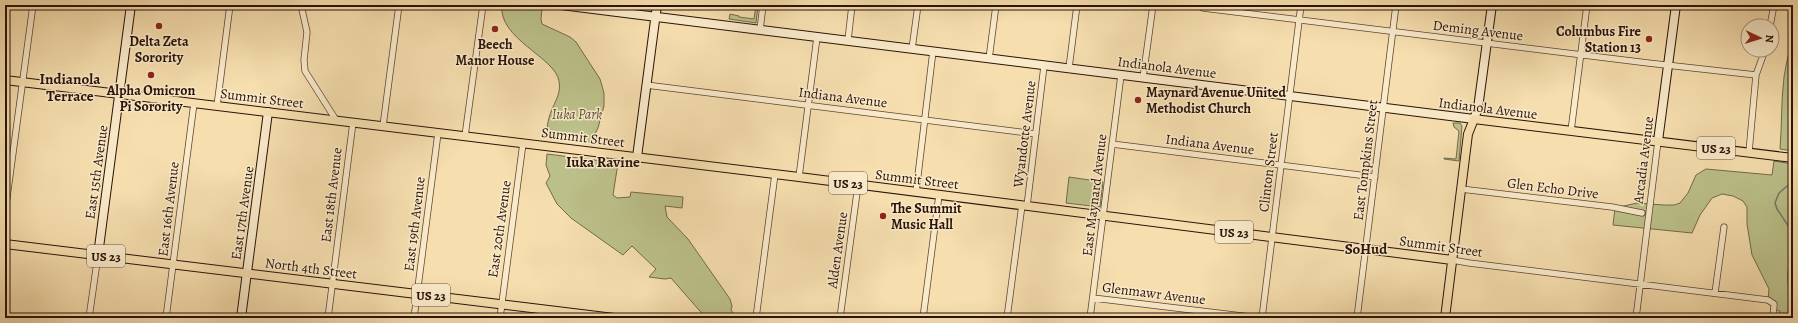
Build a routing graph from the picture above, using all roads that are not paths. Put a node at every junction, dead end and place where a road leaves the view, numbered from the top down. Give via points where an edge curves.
1 (33, 5) edge
2 (131, 5) edge
3 (230, 5) edge
4 (301, 5) edge
5 (399, 5) edge
6 (483, 5) edge
7 (561, 5) edge
8 (656, 5) edge
9 (764, 5) edge
10 (852, 5) edge
11 (918, 5) edge
12 (996, 5) edge
13 (1078, 5) edge
14 (1153, 5) edge
15 (1198, 5) edge
16 (1301, 5) edge
17 (1396, 5) edge
18 (1492, 5) edge
19 (1587, 5) edge
20 (1676, 5) edge
21 (1774, 5) edge
22 (655, 16) junction
23 (1772, 18) edge
24 (1299, 20) junction
25 (760, 30) junction
26 (1393, 31) junction
27 (817, 37) junction
28 (848, 40) junction
29 (1487, 43) junction
30 (912, 49) junction
31 (933, 51) junction
32 (1581, 55) junction
33 (989, 58) junction
34 (1761, 58) edge
35 (1668, 65) junction
36 (1044, 66) junction
37 (1069, 68) junction
38 (1121, 75) junction
39 (1756, 75) junction
40 (1143, 78) junction
41 (5, 80) edge
42 (22, 82) junction
43 (646, 85) junction
44 (119, 94) junction
45 (1290, 96) junction
46 (194, 103) junction
47 (808, 105) junction
48 (217, 106) junction
49 (1383, 108) junction
50 (268, 112) junction
51 (1474, 119) junction
52 (336, 120) junction
53 (925, 120) junction
54 (353, 122) junction
55 (383, 126) junction
56 (1571, 131) junction
57 (438, 133) junction
58 (1036, 134) junction
59 (465, 136) junction
60 (1658, 141) junction
61 (523, 143) junction
62 (1112, 144) junction
63 (1749, 152) junction
64 (637, 157) junction
65 (1793, 158) edge
66 (1281, 166) junction
67 (775, 174) junction
68 (799, 177) junction
69 (1375, 177) junction
70 (858, 185) junction
71 (1461, 189) junction
72 (916, 192) junction
73 (940, 195) junction
74 (1024, 206) junction
75 (5, 212) edge
76 (1642, 214) dead end
77 (1103, 216) junction
78 (1724, 227) dead end
79 (1272, 237) junction
80 (5, 244) edge
81 (1366, 248) junction
82 (98, 255) junction
83 (1452, 260) junction
84 (173, 264) junction
85 (247, 273) junction
86 (332, 284) junction
87 (1640, 284) junction
88 (1715, 293) junction
89 (417, 294) junction
90 (1093, 298) junction
91 (502, 304) junction
92 (586, 316) edge
93 (89, 318) edge
94 (166, 318) edge
95 (241, 318) edge
96 (328, 318) edge
97 (414, 318) edge
98 (500, 318) edge
99 (614, 318) edge
100 (756, 318) edge
101 (840, 318) edge
102 (923, 318) edge
103 (1007, 318) edge
104 (1090, 318) edge
105 (1261, 318) edge
106 (1357, 318) edge
107 (1445, 318) edge
108 (1636, 318) edge
109 (1773, 318) edge

1 - 42 street
2 - 44 street, East 15th Avenue
3 - 48 street
4 - 52 street via 307,32 305,71
5 - 55 street
6 - 59 street
7 - 22 street, Indianola Avenue
8 - 22 street
9 - 25 street
10 - 28 street
11 - 30 street
12 - 33 street
13 - 37 street
14 - 40 street
15 - 24 street, Deming Avenue via 1203,8
16 - 24 street, Clinton Street
17 - 26 street, East Tompkins Street
18 - 29 street
19 - 32 street
20 - 35 street, Arcadia Avenue
21 - 23 street
22 - 25 street, Indianola Avenue
22 - 43 street
24 - 26 street, Deming Avenue
24 - 45 street, Clinton Street
25 - 27 street, Indianola Avenue
26 - 29 street, Deming Avenue
26 - 49 street, East Tompkins Street
27 - 28 street, Indianola Avenue
27 - 47 street
28 - 30 street, Indianola Avenue
29 - 32 street, Deming Avenue
29 - 51 street via 1478,108
30 - 31 street, Indianola Avenue
31 - 33 street, Indianola Avenue
31 - 53 street
32 - 35 street, Deming Avenue
32 - 56 street
33 - 36 street, Indianola Avenue
34 - 39 street
35 - 39 street, Deming Avenue
35 - 60 street, Arcadia Avenue
36 - 37 street, Indianola Avenue
36 - 58 street, Wyandotte Avenue
37 - 38 street, Indianola Avenue
38 - 40 street, Indianola Avenue
38 - 62 street, East Maynard Avenue
39 - 63 street
40 - 45 street, Indianola Avenue
41 - 42 main road, Summit Street / US 23
42 - 44 main road, Summit Street / US 23
42 - 75 street
43 - 47 street, Indiana Avenue
43 - 64 street
44 - 46 main road, Summit Street / US 23
44 - 82 street, East 15th Avenue
45 - 49 street, Indianola Avenue
45 - 66 street, Clinton Street
46 - 48 main road, Summit Street / US 23
46 - 84 street, East 16th Avenue
47 - 53 street, Indiana Avenue
47 - 68 street
48 - 50 main road, Summit Street / US 23
49 - 51 street, Indianola Avenue
49 - 69 street, East Tompkins Street
50 - 52 main road, Summit Street / US 23
50 - 85 street, East 17th Avenue
51 - 56 main road, Indianola Avenue / US 23
51 - 71 main road via 1468,134
52 - 54 main road, Summit Street / US 23
53 - 58 street, Indiana Avenue
53 - 72 street
54 - 55 main road, Summit Street / US 23
54 - 86 street, East 18th Avenue
55 - 57 main road, Summit Street / US 23
56 - 60 main road, Indianola Avenue / US 23
57 - 59 main road, Summit Street / US 23
57 - 89 street, East 19th Avenue
58 - 74 street, Wyandotte Avenue
59 - 61 main road, Summit Street / US 23
60 - 63 main road, Indianola Avenue / US 23
60 - 87 street, Arcadia Avenue
61 - 64 main road, Summit Street / US 23
61 - 91 street, East 20th Avenue
62 - 66 street, Indiana Avenue
62 - 77 street, East Maynard Avenue
63 - 65 main road, Indianola Avenue / US 23
64 - 67 main road, Summit Street / US 23
66 - 69 street, Indiana Avenue
66 - 79 street, Clinton Street
67 - 68 main road, Summit Street / US 23
67 - 100 street
68 - 70 main road, Summit Street / US 23
69 - 81 street, East Tompkins Street
70 - 72 main road, Summit Street / US 23
70 - 101 street, Alden Avenue
71 - 76 street, Glen Echo Drive via 1612,207
71 - 83 main road
72 - 73 main road, Summit Street / US 23
73 - 74 main road, Summit Street / US 23
73 - 102 street
74 - 77 main road, Summit Street / US 23
74 - 103 street, Wyandotte Avenue
77 - 79 main road, Summit Street / US 23
77 - 90 street, East Maynard Avenue
78 - 88 street
79 - 81 main road, Summit Street / US 23
79 - 105 street, Clinton Street
80 - 82 main road, North 4th Street / US 23
81 - 83 main road, Summit Street / US 23
81 - 106 street, East Tompkins Street
82 - 84 main road, North 4th Street / US 23
82 - 93 street, East 15th Avenue
83 - 87 street, Summit Street
83 - 107 main road
84 - 85 main road, North 4th Street / US 23
84 - 94 street, East 16th Avenue
85 - 86 main road, North 4th Street / US 23
85 - 95 street, East 17th Avenue
86 - 89 main road, North 4th Street / US 23
86 - 96 street, East 18th Avenue
87 - 88 street, Summit Street
87 - 108 street, Arcadia Avenue
88 - 109 street, Summit Street via 1773,302
89 - 91 main road, North 4th Street / US 23
89 - 97 street, East 19th Avenue
90 - 104 street, East Maynard Avenue
90 - 105 street, Glenmawr Avenue
91 - 92 main road, North 4th Street / US 23
91 - 98 street, East 20th Avenue
92 - 99 main road, North 4th Street / US 23

